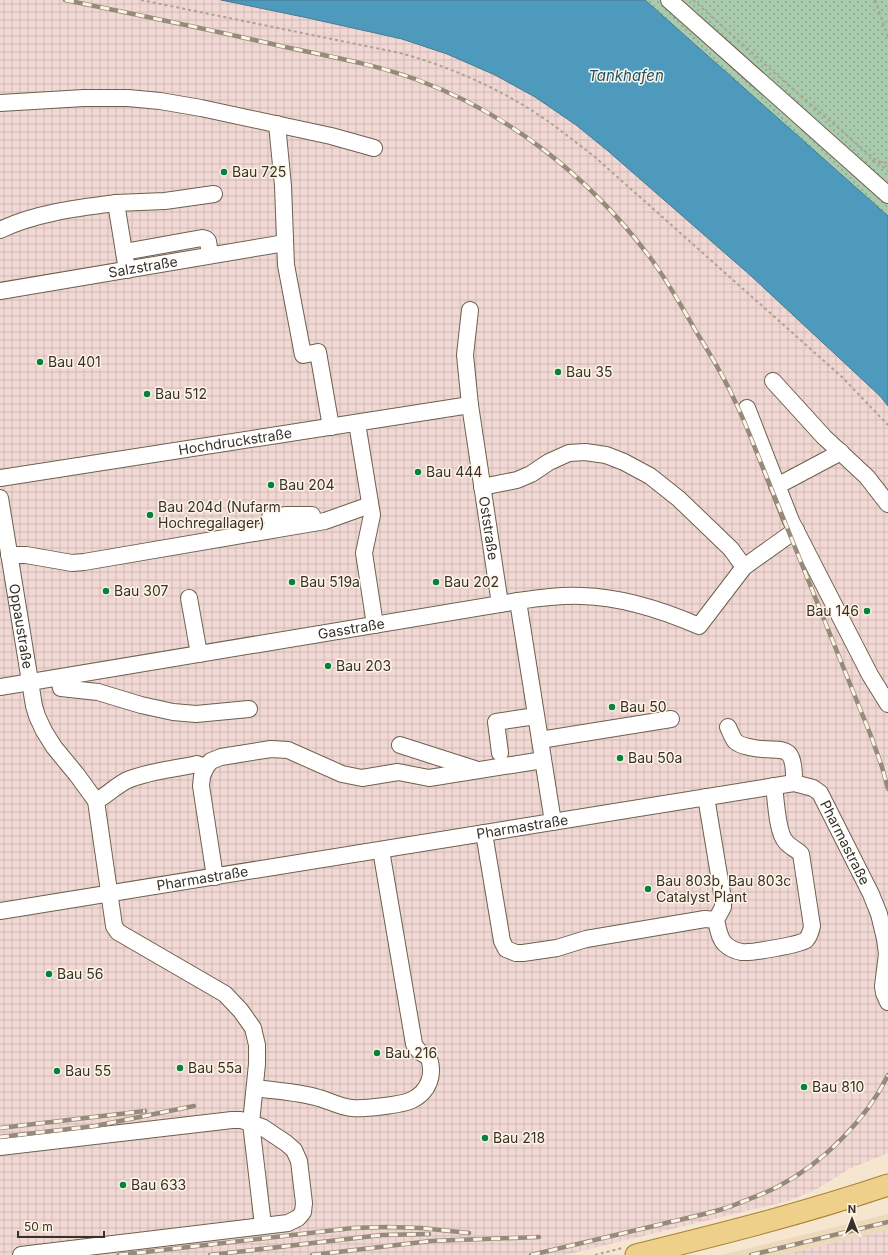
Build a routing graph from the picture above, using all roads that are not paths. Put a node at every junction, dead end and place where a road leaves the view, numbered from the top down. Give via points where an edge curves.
1 (669, 0) edge
2 (0, 103) edge
3 (277, 124) junction
4 (374, 148) dead end
5 (214, 194) dead end
6 (888, 195) edge
7 (116, 202) junction
8 (0, 230) edge
9 (285, 243) junction
10 (124, 252) junction
11 (210, 255) junction
12 (127, 270) junction
13 (0, 291) edge
14 (470, 310) dead end
15 (773, 381) dead end
16 (470, 405) junction
17 (747, 408) dead end
18 (357, 423) junction
19 (331, 427) junction
20 (841, 452) junction
21 (0, 478) edge
22 (778, 486) junction
23 (482, 487) junction
24 (0, 498) edge
25 (888, 504) edge
26 (370, 505) junction
27 (350, 513) junction
28 (270, 518) dead end
29 (796, 530) junction
30 (9, 555) junction
31 (744, 568) junction
32 (189, 598) dead end
33 (518, 601) junction
34 (500, 604) junction
35 (375, 625) junction
36 (199, 654) junction
37 (59, 678) junction
38 (30, 682) junction
39 (0, 687) edge
40 (887, 699) edge
41 (249, 709) dead end
42 (536, 716) junction
43 (671, 719) dead end
44 (728, 727) dead end
45 (540, 740) junction
46 (400, 745) dead end
47 (500, 753) dead end
48 (543, 760) junction
49 (206, 767) junction
50 (478, 770) junction
51 (794, 783) junction
52 (774, 786) junction
53 (706, 797) junction
54 (96, 801) junction
55 (553, 822) junction
56 (484, 833) junction
57 (381, 850) junction
58 (215, 876) junction
59 (109, 893) junction
60 (0, 911) edge
61 (716, 920) junction
62 (888, 1002) edge
63 (255, 1088) junction
64 (251, 1123) junction
65 (0, 1147) edge
66 (888, 1185) edge
67 (888, 1200) edge
68 (263, 1225) junction
69 (21, 1255) edge
70 (636, 1255) edge
71 (692, 1255) edge

1 - 6 street
2 - 3 street via 84,98 160,100
3 - 4 street
3 - 9 street
5 - 7 street via 165,201
7 - 8 street via 50,214 11,224
7 - 10 street
9 - 11 street, Salzstraße
9 - 19 street via 286,265 302,355 318,352
10 - 11 street via 202,238 208,241
10 - 12 street
11 - 12 street, Salzstraße
12 - 13 street, Salzstraße
14 - 16 street, Oststraße via 465,356
15 - 20 street
16 - 18 street, Hochdruckstraße
16 - 23 street, Oststraße
17 - 22 street
18 - 19 street, Hochdruckstraße
18 - 26 street
19 - 21 street, Hochdruckstraße
20 - 22 street
20 - 25 street via 867,477
22 - 29 street
23 - 31 street via 517,480 568,453 606,455 650,476 679,499 731,549
23 - 34 street, Oststraße
24 - 30 street, Oppaustraße
26 - 27 street
26 - 35 street via 372,515 364,553
27 - 28 street
27 - 30 street via 325,521 84,562 72,563 26,555
29 - 31 street
29 - 40 street via 870,675
30 - 38 street, Oppaustraße
31 - 33 street, Gasstraße via 699,626 664,612 606,598 555,596
32 - 36 street
33 - 34 street, Gasstraße
33 - 42 street
34 - 35 street, Gasstraße
35 - 36 street, Gasstraße
36 - 37 street, Gasstraße
37 - 38 street, Gasstraße
37 - 41 street via 61,688 98,692 173,712 196,714
38 - 39 street, Gasstraße
38 - 54 street, Oppaustraße via 34,706 44,731
42 - 45 street
42 - 47 street via 496,722
43 - 45 street
44 - 51 street via 741,745 757,749 785,750 790,754 794,766
45 - 48 street
46 - 50 street
48 - 50 street
48 - 55 street
49 - 50 street via 211,761 221,757 271,749 288,750 342,774 362,778 398,772 429,778
49 - 54 street via 197,764 129,779
49 - 58 street via 201,786
51 - 52 street, Pharmastraße
51 - 62 street, Pharmastraße via 813,788 820,793 871,894 885,939 887,954 883,986
52 - 53 street, Pharmastraße
52 - 61 street via 781,836 801,854 811,933 800,943 743,952 725,944
53 - 55 street, Pharmastraße
53 - 61 street via 723,899 723,908
54 - 59 street
55 - 56 street, Pharmastraße
56 - 57 street, Pharmastraße
56 - 61 street via 502,941 506,949 516,953 557,948 601,936 705,919
57 - 58 street, Pharmastraße
57 - 63 street via 414,1044 430,1062 430,1080 426,1088 411,1101 352,1108 318,1098
58 - 59 street, Pharmastraße
59 - 60 street, Pharmastraße
59 - 63 street via 114,926 118,932 225,994 241,1011 253,1028 257,1045
63 - 64 street
64 - 65 street via 232,1120
64 - 68 street
64 - 68 street via 262,1126 294,1150 299,1160 304,1202 303,1212 298,1218 288,1223
66 - 70 main road via 801,1213
67 - 71 main road via 797,1228
68 - 69 street

